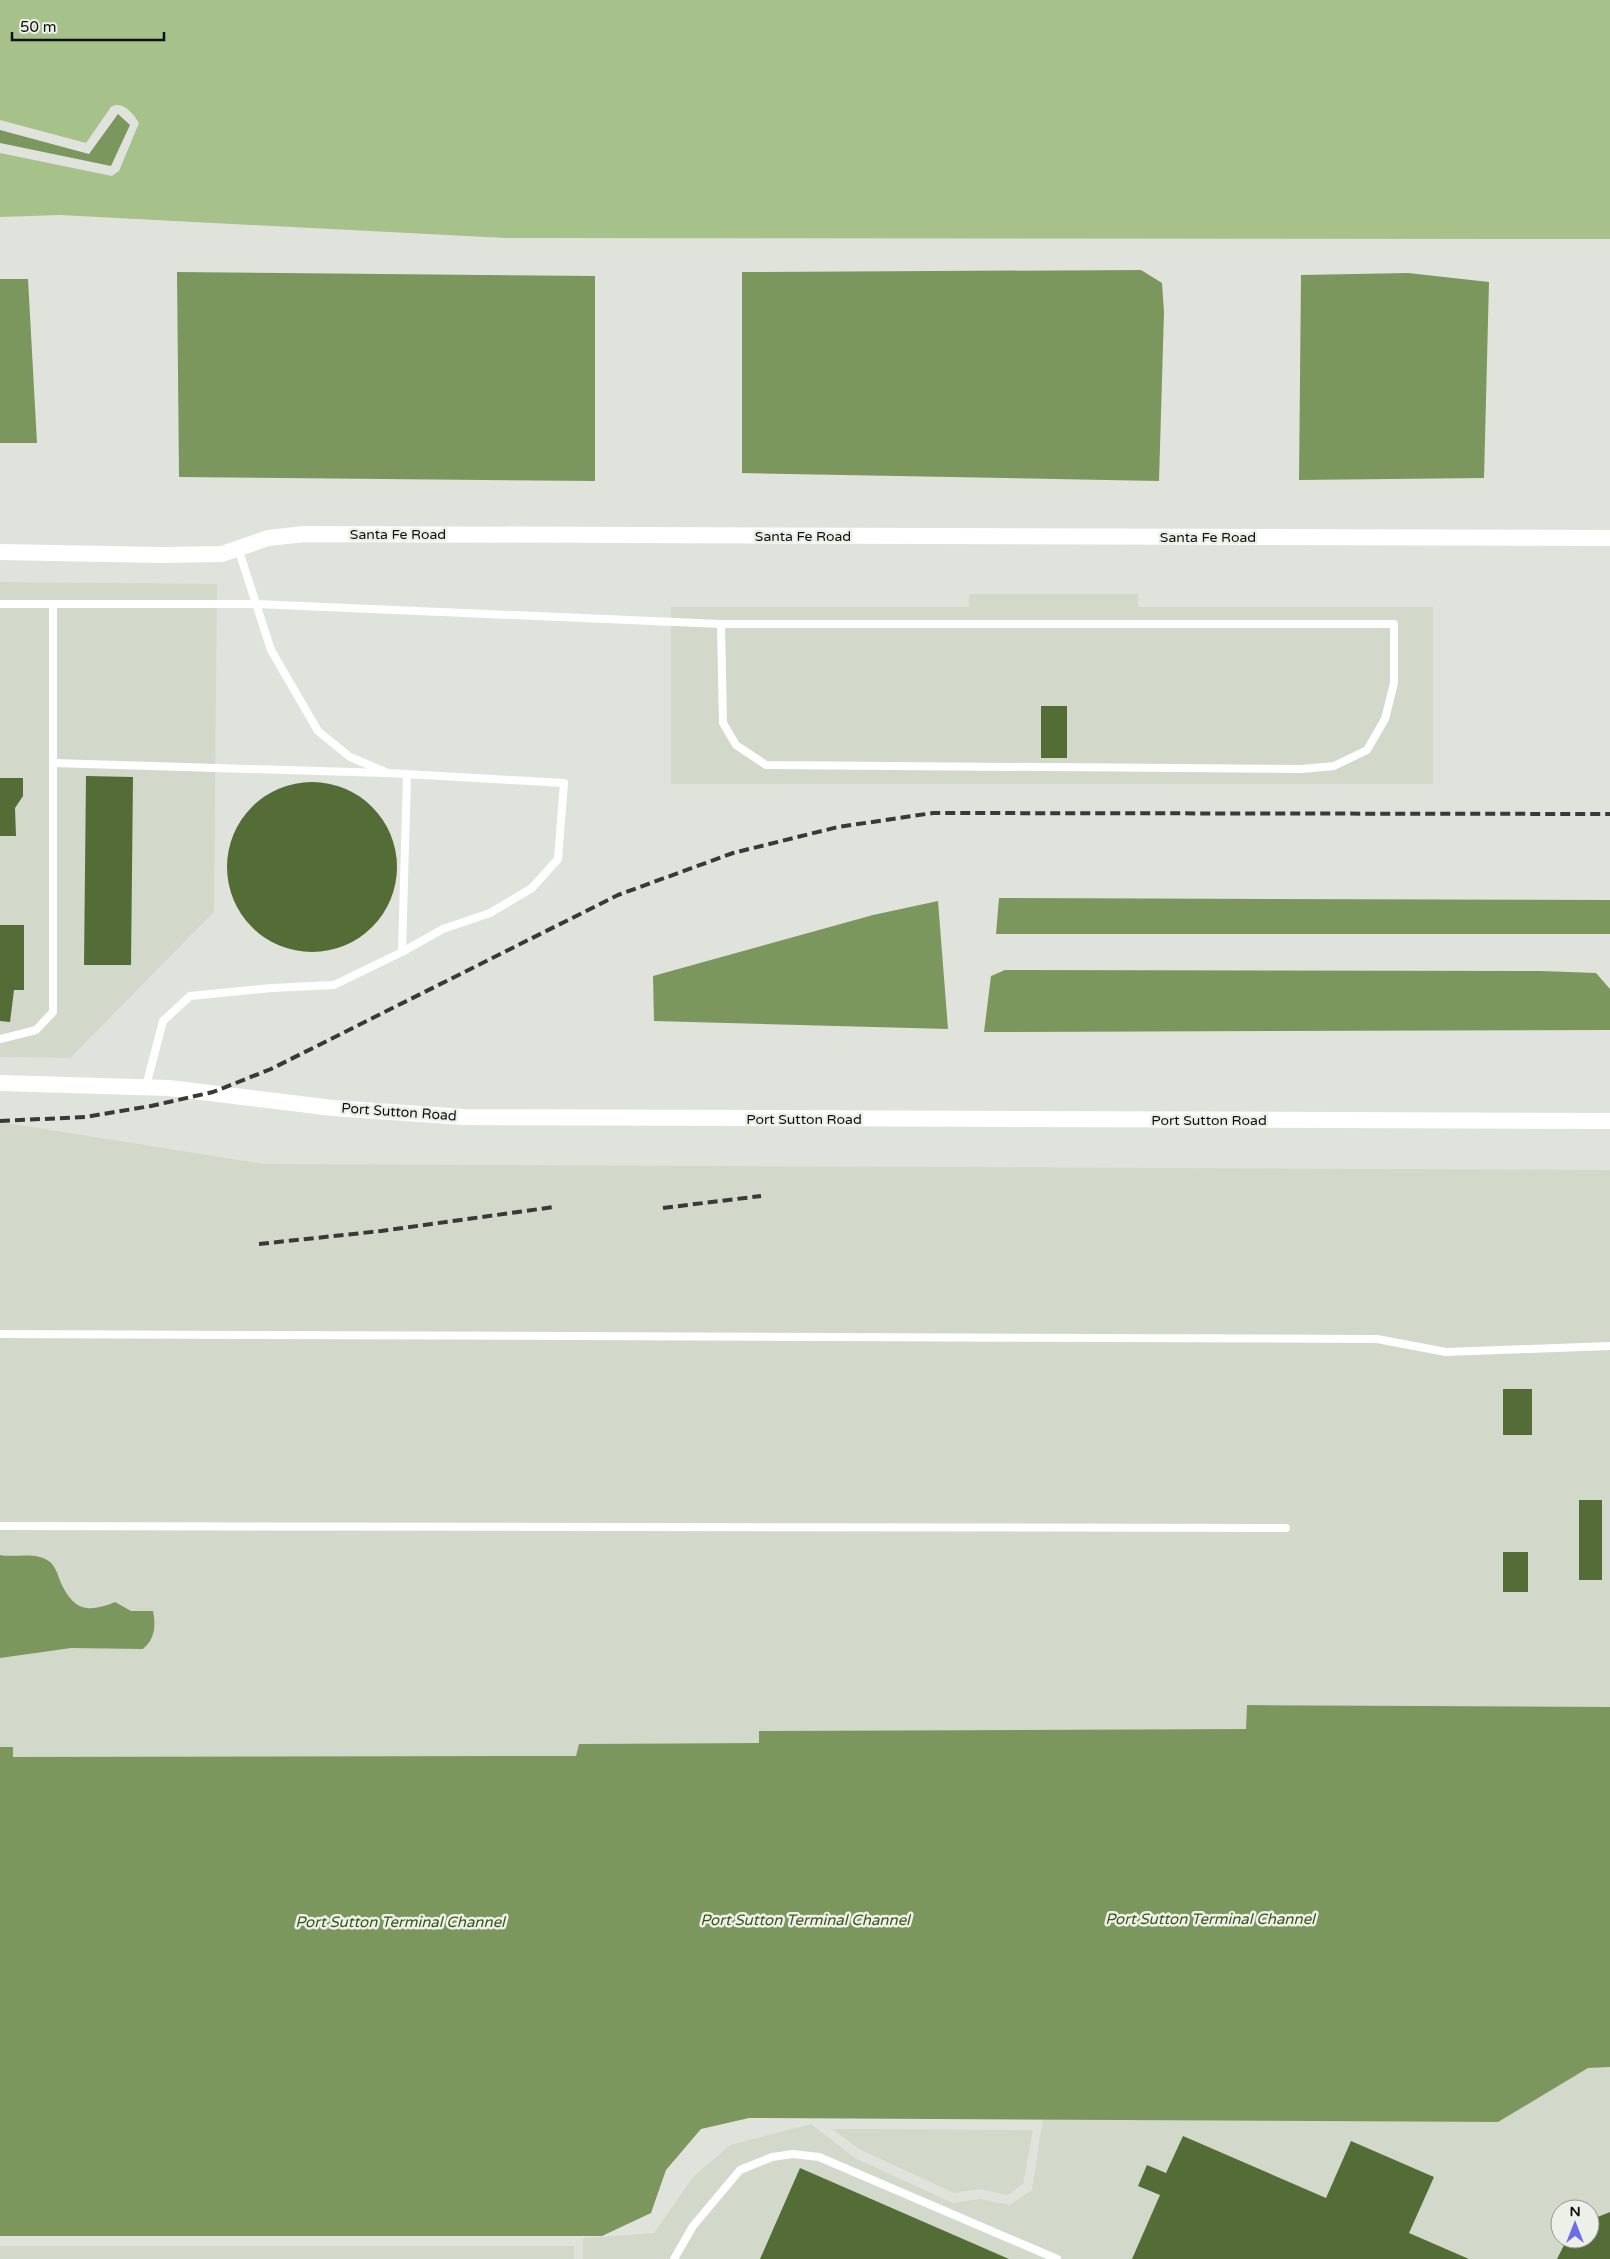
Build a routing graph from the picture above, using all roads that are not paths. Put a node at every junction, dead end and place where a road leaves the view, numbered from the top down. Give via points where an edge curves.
1 (1610, 538) edge
2 (238, 548) junction
3 (0, 552) edge
4 (0, 604) edge
5 (53, 604) junction
6 (256, 604) junction
7 (721, 624) junction
8 (53, 763) junction
9 (388, 773) junction
10 (407, 774) junction
11 (402, 952) junction
12 (0, 1039) edge
13 (0, 1083) edge
14 (146, 1086) junction
15 (1610, 1121) edge
16 (0, 1334) edge
17 (1610, 1346) edge
18 (0, 1526) edge
19 (1286, 1528) dead end
20 (674, 2259) edge
21 (1057, 2259) edge

1 - 2 street, Santa Fe Road via 304,534 268,538
2 - 3 street, Santa Fe Road via 222,554
2 - 6 lane
4 - 5 lane
5 - 6 lane
5 - 8 lane
6 - 7 lane
6 - 9 lane via 271,650 318,731 350,757
7 - 7 lane via 723,723 736,745 766,765 1292,769 1334,766 1367,750 1385,719 1394,683 1394,624
8 - 9 lane
8 - 12 lane via 53,1012 36,1030
9 - 10 lane
10 - 11 lane
10 - 11 lane via 564,783 558,859 532,888 490,913 443,929
11 - 14 lane via 334,985 190,996 163,1021
13 - 14 street, Port Sutton Road
14 - 15 street, Port Sutton Road via 333,1108 464,1117
16 - 17 lane via 1377,1339 1446,1352
18 - 19 lane
20 - 21 lane via 693,2226 740,2170 772,2157 793,2154 819,2157

